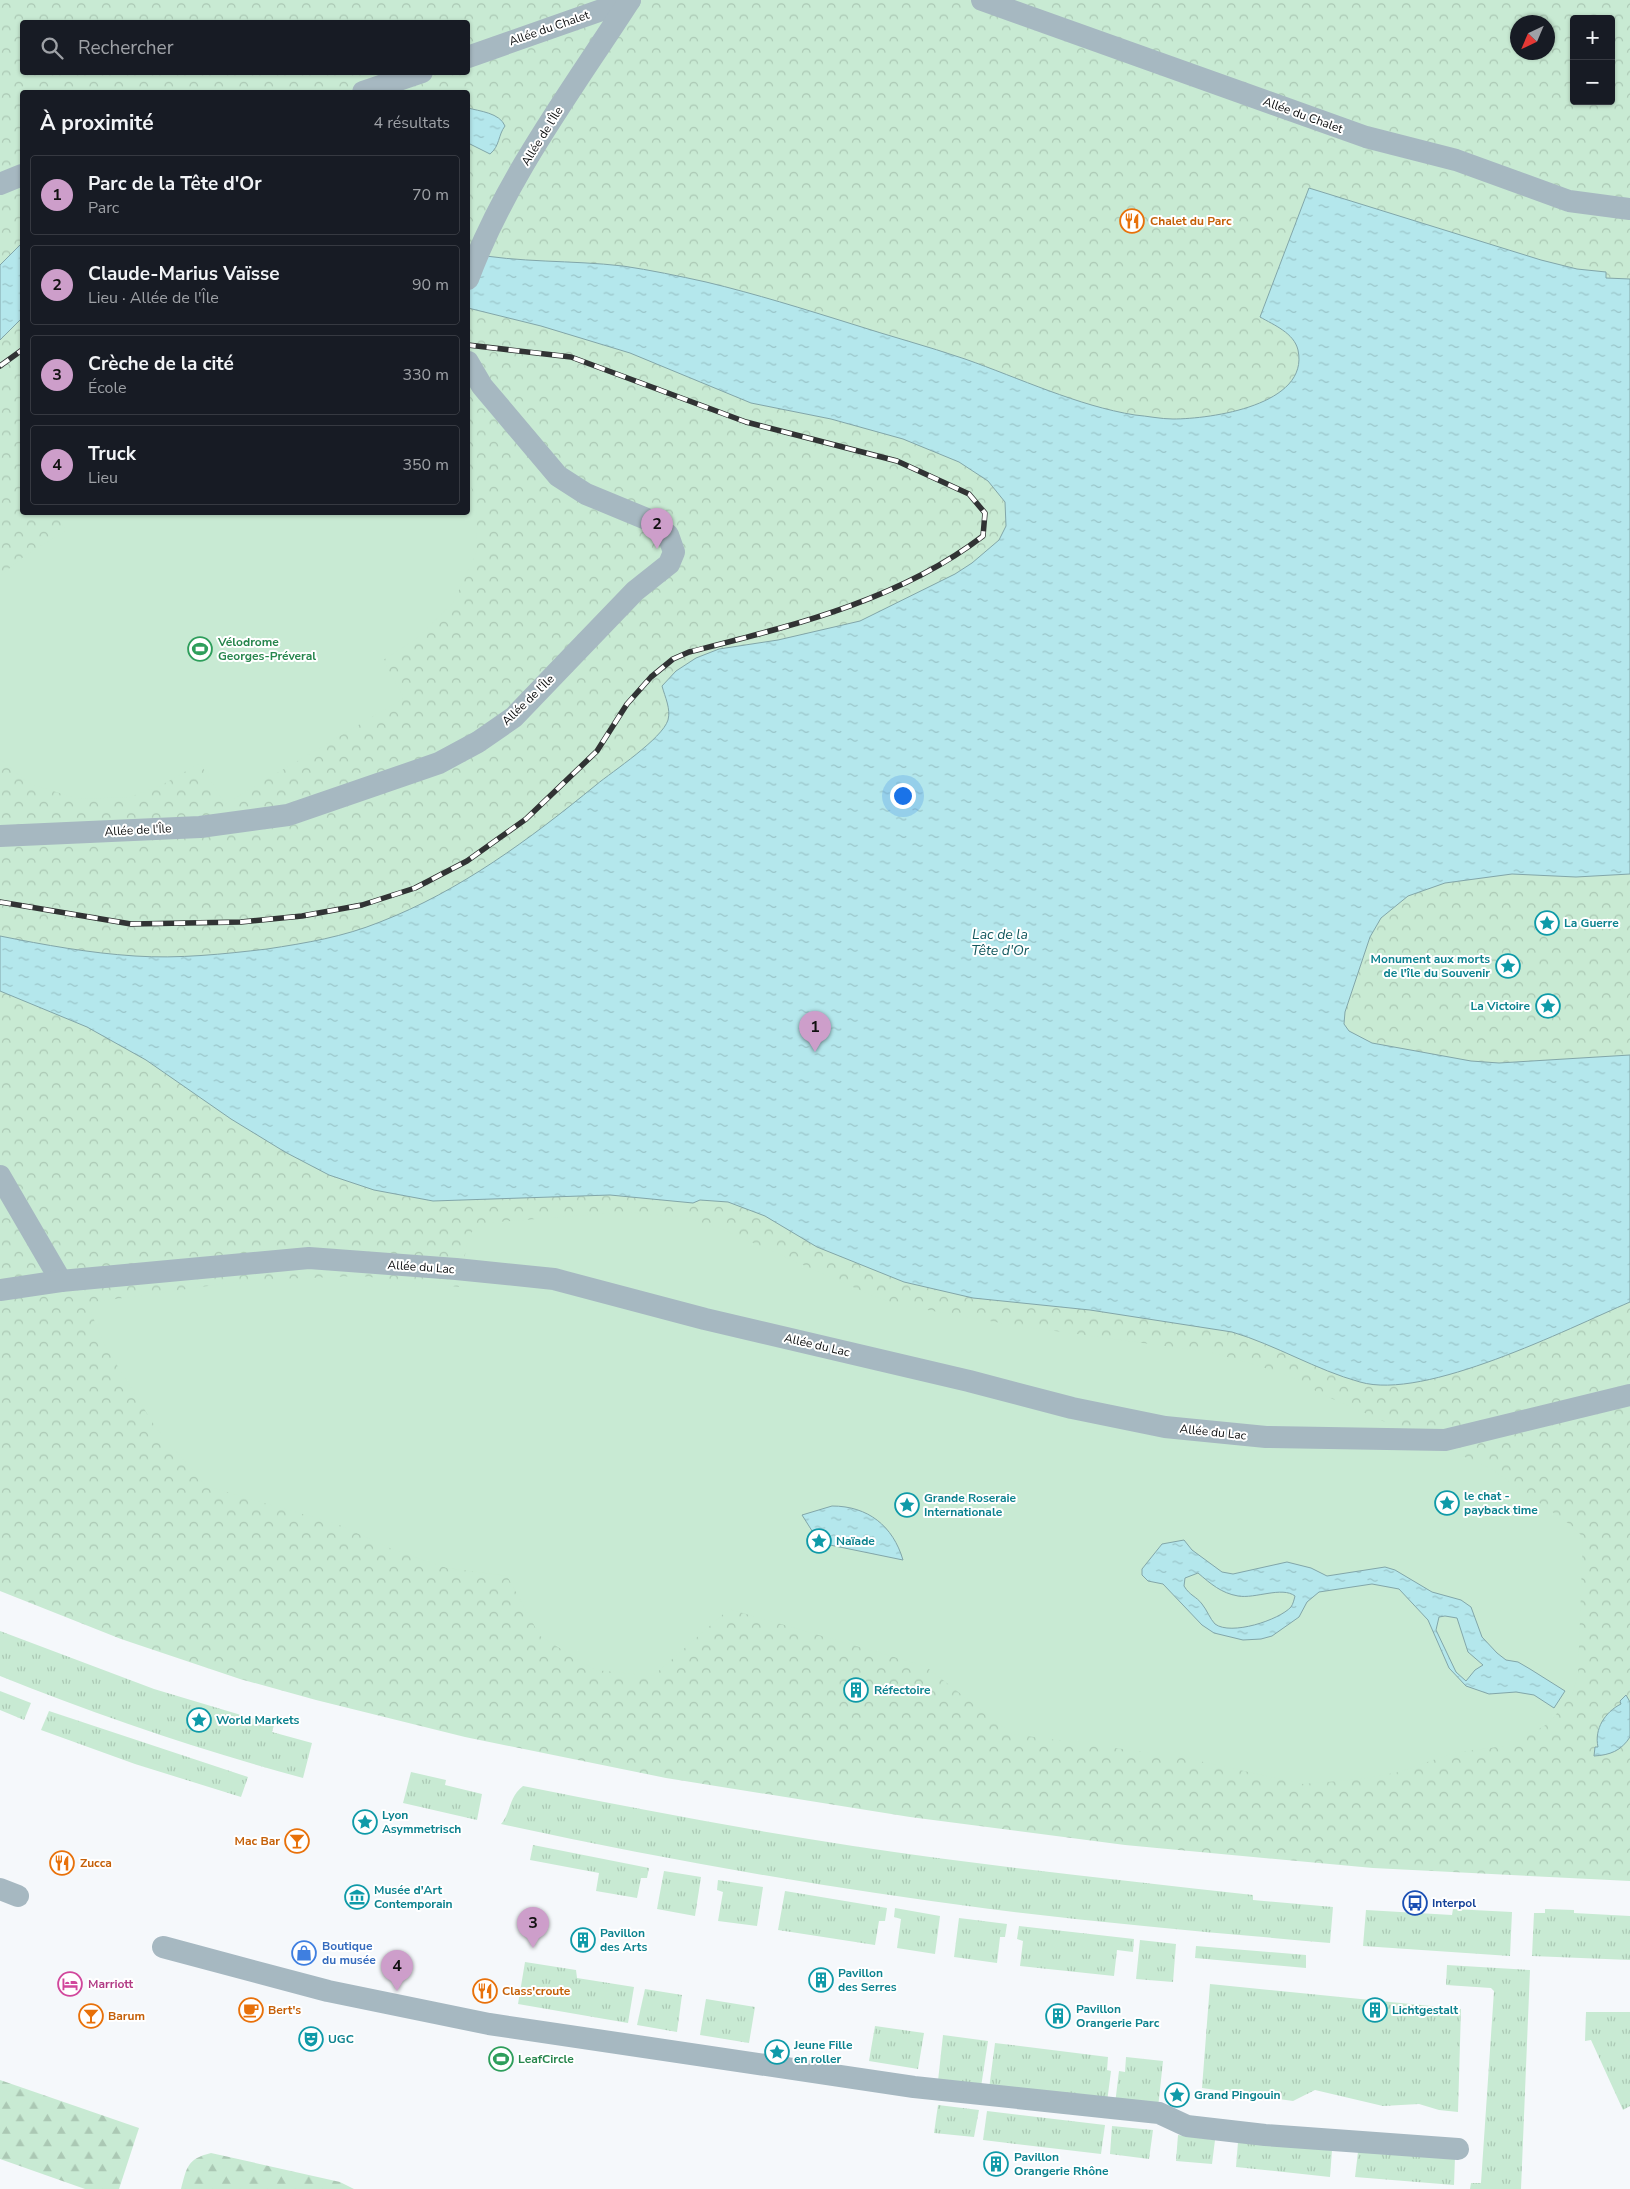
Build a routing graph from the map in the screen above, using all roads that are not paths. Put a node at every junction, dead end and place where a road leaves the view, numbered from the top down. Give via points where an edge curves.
1 (630, 0) edge
2 (982, 0) edge
3 (470, 56) edge
4 (413, 75) edge
5 (369, 90) edge
6 (20, 175) edge
7 (0, 184) edge
8 (1630, 209) edge
9 (470, 273) edge
10 (470, 365) edge
11 (0, 836) edge
12 (0, 1176) edge
13 (61, 1281) junction
14 (0, 1290) edge
15 (1630, 1395) edge
16 (164, 1947) dead end
17 (1458, 2149) dead end

1 - 3 street, Allée du Chalet
1 - 9 street, Allée de l'Île via 534,147 481,242
2 - 8 street, Allée du Chalet via 1366,138 1456,160 1569,201
4 - 5 street
6 - 7 street
10 - 11 street, Allée de l'Île via 482,386 558,476 586,494 649,520 668,535 674,552 669,564 635,591 514,717 439,763 288,815 200,827
12 - 13 street
13 - 14 street, Allée du Lac
13 - 15 street, Allée du Lac via 308,1258 554,1279 1072,1408 1165,1427 1266,1437 1445,1440
16 - 17 street via 328,1991 489,2024 914,2087 1159,2113 1187,2126

